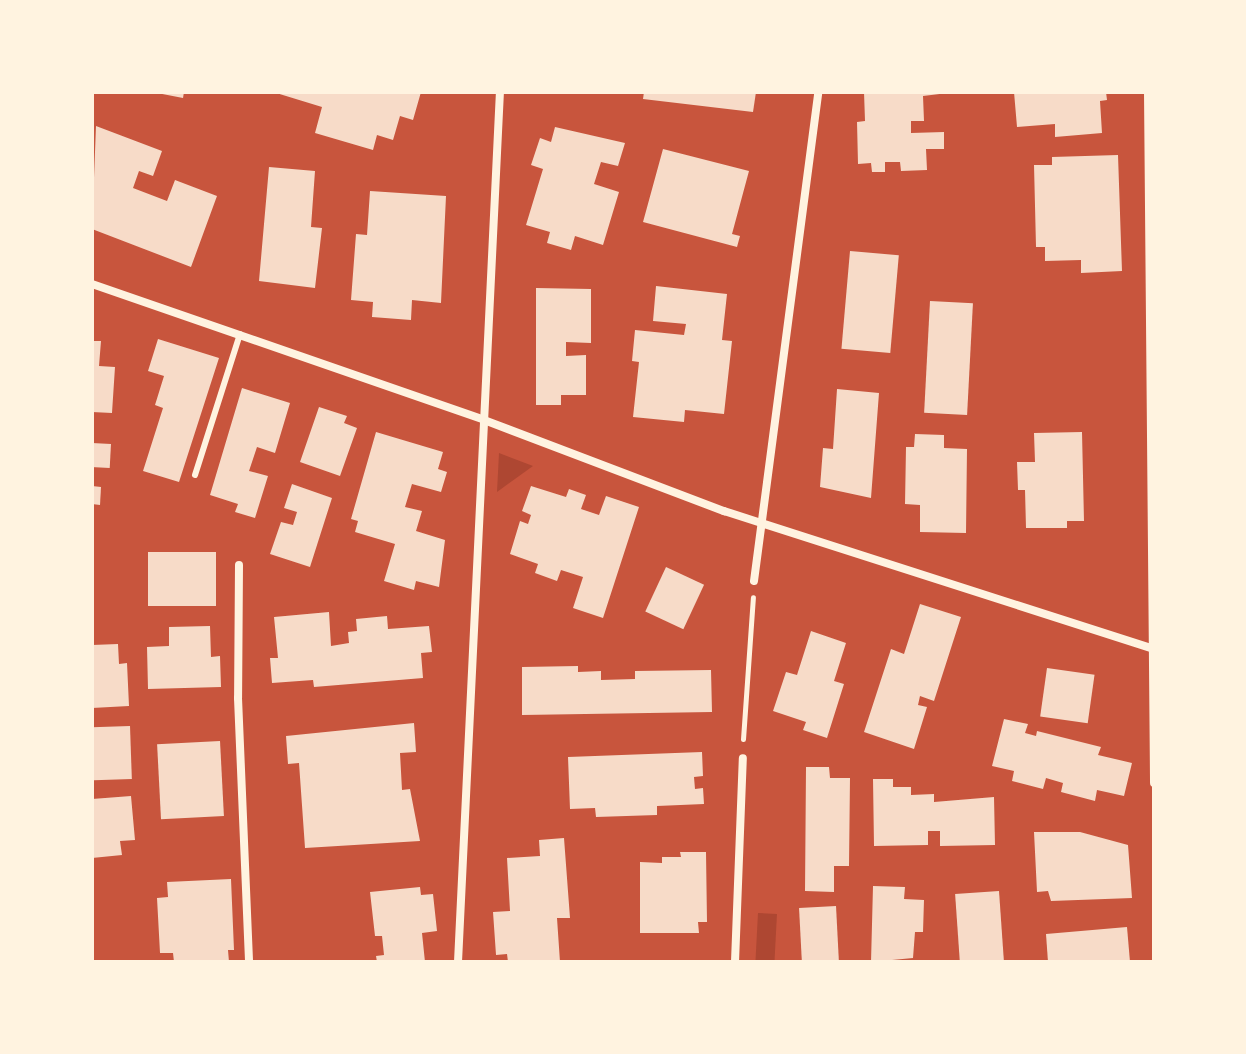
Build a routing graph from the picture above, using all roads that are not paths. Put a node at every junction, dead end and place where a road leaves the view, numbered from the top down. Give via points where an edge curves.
1 (500, 92) edge
2 (818, 92) edge
3 (1148, 92) edge
4 (1152, 164) edge
5 (92, 284) edge
6 (240, 334) junction
7 (484, 420) junction
8 (195, 475) dead end
9 (761, 523) junction
10 (239, 565) dead end
11 (754, 581) road end
12 (1153, 649) edge
13 (743, 758) road end
14 (1154, 783) edge
15 (249, 962) edge
16 (458, 962) edge
17 (735, 962) edge

1 - 7 street
2 - 9 street
3 - 4 street
4 - 12 street
5 - 6 street
6 - 7 street
6 - 8 lane
7 - 9 street
7 - 16 street
9 - 11 street
9 - 12 street
10 - 15 street via 238,698
12 - 14 street
13 - 17 street

